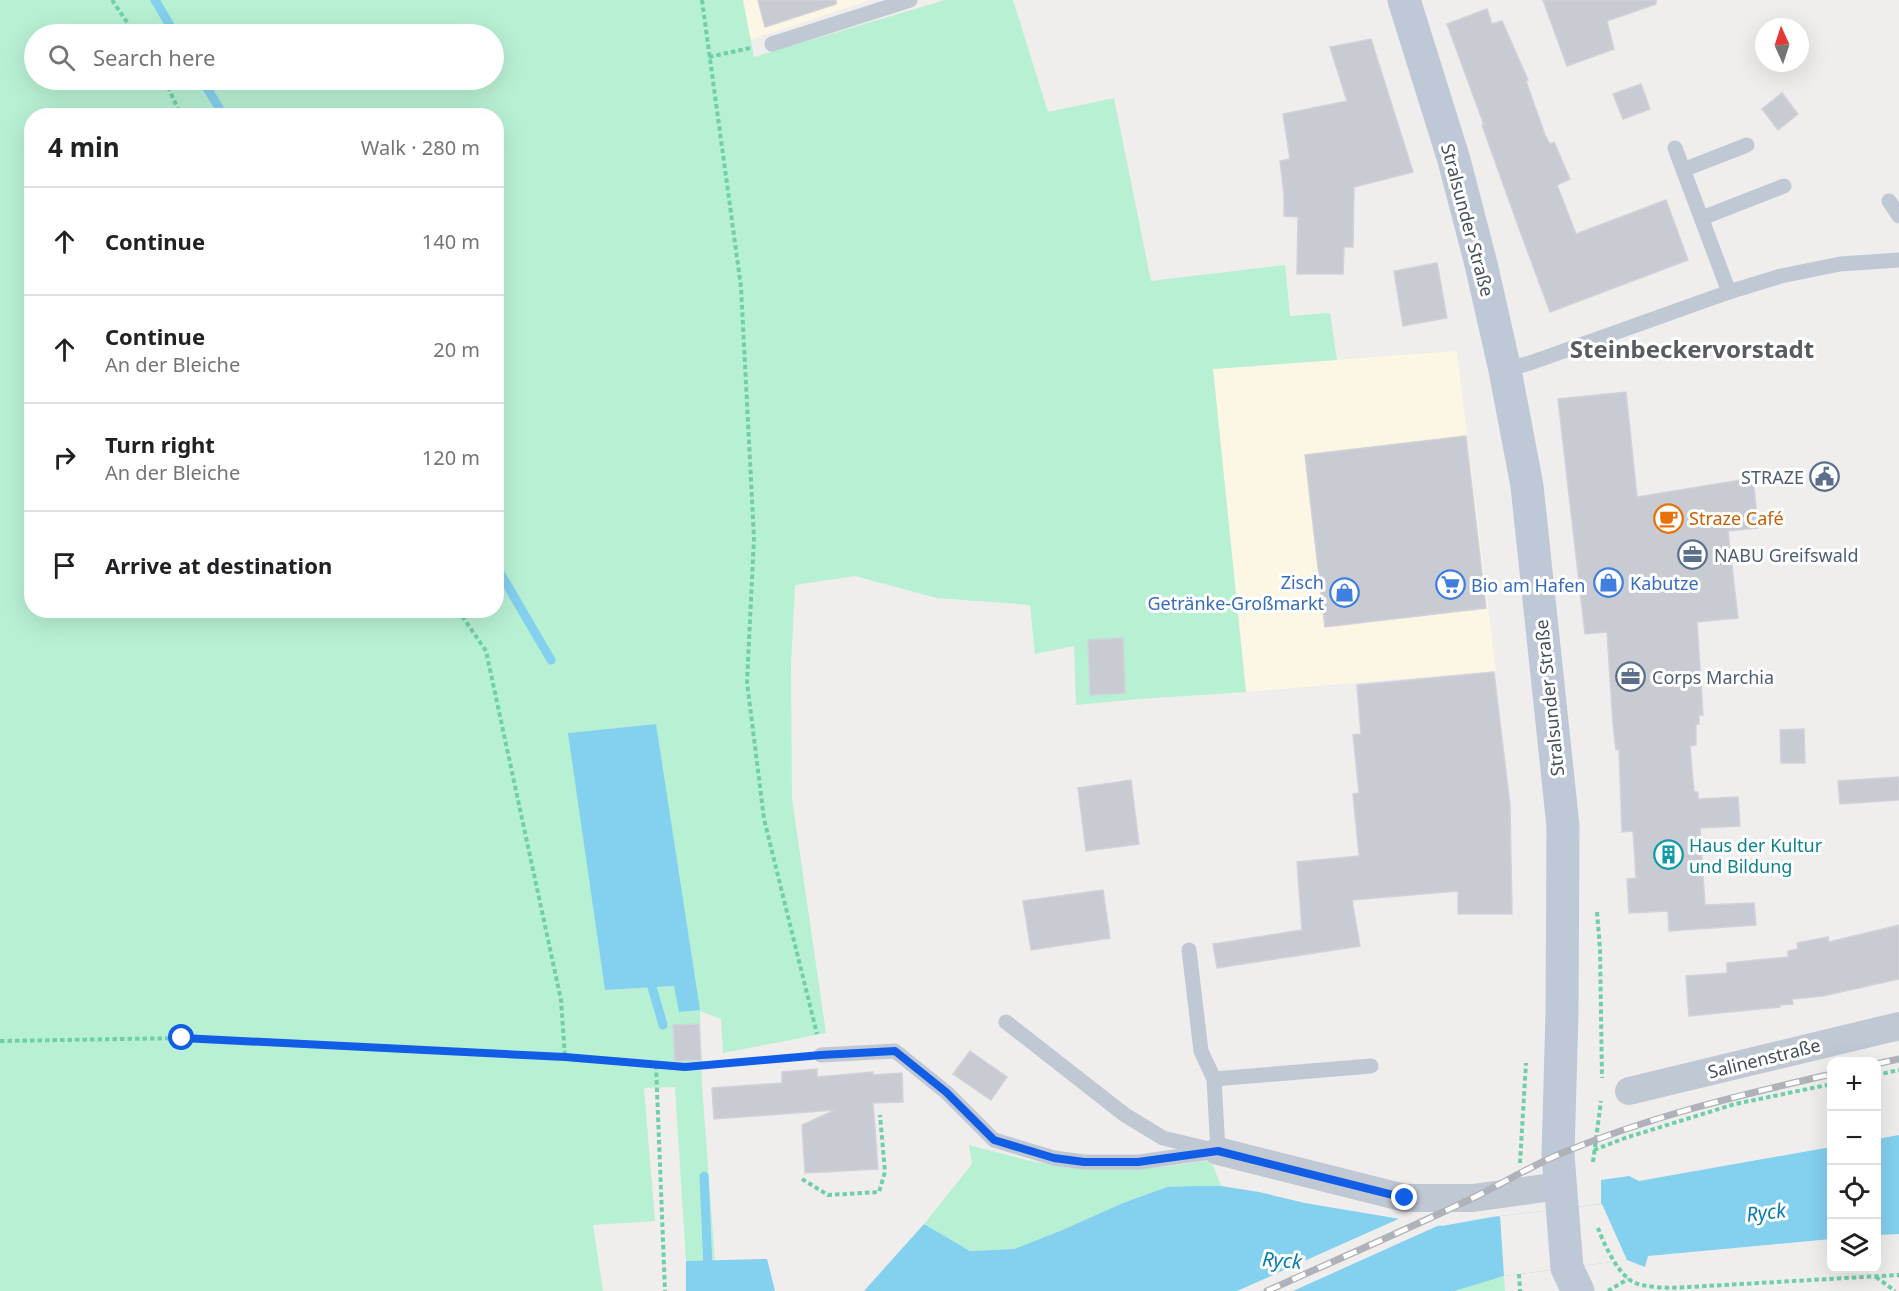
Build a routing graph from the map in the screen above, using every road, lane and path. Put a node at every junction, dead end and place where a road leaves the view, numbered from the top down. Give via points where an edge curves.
1 (112, 0) edge
2 (702, 0) edge
3 (910, 0) edge
4 (1404, 0) edge
5 (128, 24) edge
6 (772, 44) joint
7 (709, 57) junction
8 (169, 90) edge
9 (177, 108) edge
10 (1747, 146) dead end
11 (1675, 148) dead end
12 (1683, 170) junction
13 (1784, 186) dead end
14 (1889, 201) dead end
15 (1899, 216) edge
16 (1701, 218) junction
17 (1899, 260) edge
18 (1729, 292) junction
19 (1505, 370) junction
20 (463, 618) edge
21 (1189, 950) dead end
22 (1006, 1022) dead end
23 (814, 1025) dead end
24 (1899, 1026) edge
25 (0, 1041) edge
26 (821, 1055) joint
27 (565, 1057) junction
28 (1526, 1058) dead end
29 (656, 1065) junction
30 (1371, 1066) dead end
31 (1899, 1070) edge
32 (1881, 1074) edge
33 (1214, 1079) junction
34 (1827, 1085) edge
35 (1629, 1091) dead end
36 (880, 1115) dead end
37 (1594, 1150) dead end
38 (1218, 1151) junction
39 (802, 1179) dead end
40 (1518, 1192) junction
41 (1560, 1198) junction
42 (1596, 1221) dead end
43 (1519, 1274) dead end
44 (1899, 1275) edge
45 (1876, 1277) junction
46 (1628, 1279) junction
47 (1572, 1280) edge
48 (1668, 1290) edge
49 (665, 1291) edge
50 (1520, 1291) edge
51 (1607, 1291) edge
52 (1895, 1291) edge

1 - 5 path
2 - 7 path
3 - 6 lane
4 - 19 main road, Stralsunder Straße via 1454,160
6 - 7 path
7 - 23 path via 741,287 754,538 747,682 764,819
8 - 9 path
10 - 12 lane
11 - 12 lane
12 - 16 lane
13 - 16 lane
14 - 15 lane
16 - 18 lane
17 - 18 lane via 1840,264
18 - 19 lane
19 - 41 main road, Stralsunder Straße via 1527,486 1563,826
20 - 27 path via 486,651 561,1000
21 - 33 lane via 1201,1051
22 - 38 lane via 1125,1115 1163,1138
24 - 35 street, Salinenstraße
25 - 27 path via 182,1038
26 - 29 path via 685,1067
26 - 38 lane via 895,1051 946,1092 994,1140 1054,1158 1138,1162
27 - 29 path
28 - 40 path
29 - 49 path
30 - 33 lane
31 - 32 path
33 - 38 lane
34 - 37 path via 1735,1104
36 - 39 path via 885,1172 879,1192 828,1195
38 - 40 street via 1405,1198 1473,1198
40 - 41 street
41 - 47 main road, Stralsunder Straße
42 - 46 path via 1608,1252
43 - 50 path
44 - 45 path
45 - 48 path
45 - 52 path
46 - 48 path
46 - 51 path

